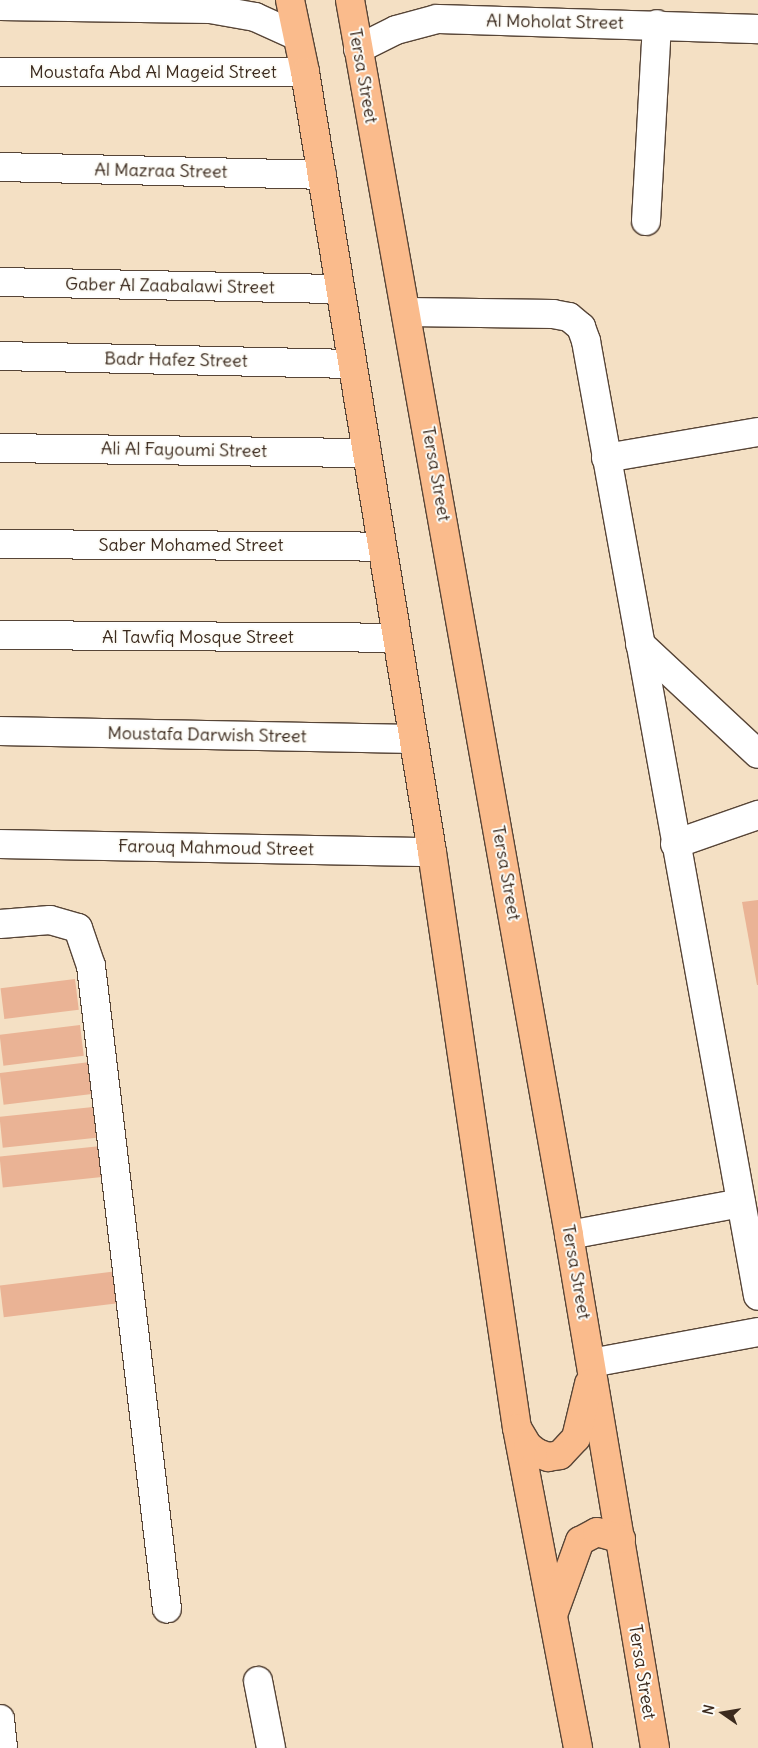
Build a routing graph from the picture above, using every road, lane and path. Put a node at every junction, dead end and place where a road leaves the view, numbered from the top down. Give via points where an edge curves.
1 (290, 0) edge
2 (350, 0) edge
3 (417, 0) edge
4 (212, 4) edge
5 (0, 6) edge
6 (437, 19) junction
7 (657, 24) junction
8 (758, 29) edge
9 (297, 36) junction
10 (358, 49) junction
11 (0, 72) edge
12 (305, 72) junction
13 (0, 167) edge
14 (322, 175) junction
15 (646, 220) dead end
16 (0, 282) edge
17 (340, 289) junction
18 (407, 312) junction
19 (0, 356) edge
20 (352, 364) junction
21 (758, 432) edge
22 (0, 448) edge
23 (367, 453) junction
24 (606, 458) junction
25 (0, 544) edge
26 (382, 547) junction
27 (0, 635) edge
28 (397, 638) junction
29 (640, 644) junction
30 (0, 730) edge
31 (413, 739) junction
32 (758, 754) edge
33 (758, 815) edge
34 (0, 844) edge
35 (675, 844) junction
36 (432, 852) junction
37 (0, 924) edge
38 (741, 1203) junction
39 (569, 1235) junction
40 (758, 1296) edge
41 (758, 1332) edge
42 (592, 1366) junction
43 (517, 1428) junction
44 (621, 1539) junction
45 (167, 1609) dead end
46 (552, 1618) junction
47 (258, 1681) dead end
48 (0, 1719) edge
49 (3, 1748) edge
50 (271, 1748) edge
51 (578, 1748) edge
52 (655, 1748) edge

1 - 9 main road
2 - 10 main road, Tersa Street
3 - 6 street
4 - 5 street
4 - 9 street via 255,17
6 - 7 street, Al Moholat Street
6 - 10 street, Al Moholat Street via 396,30
7 - 8 street, Al Moholat Street
7 - 15 street
9 - 12 main road
10 - 18 main road, Tersa Street
11 - 12 street, Moustafa Abd Al Mageid Street
12 - 14 main road
13 - 14 street, Al Mazraa Street
14 - 17 main road
16 - 17 street, Gaber Al Zaabalawi Street
17 - 20 main road
18 - 24 street via 554,314 569,317 580,326 586,341
18 - 39 main road, Tersa Street
19 - 20 street, Badr Hafez Street
20 - 23 main road
21 - 24 street
22 - 23 street, Ali Al Fayoumi Street
23 - 26 main road
24 - 29 street
25 - 26 street, Saber Mohamed Street
26 - 28 main road
27 - 28 street, Al Tawfiq Mosque Street
28 - 31 main road
29 - 32 street
29 - 35 street
30 - 31 street, Moustafa Darwish Street
31 - 36 main road
33 - 35 street
34 - 36 street, Farouq Mahmoud Street
35 - 38 street
36 - 43 main road
37 - 45 street via 50,920 78,928 91,966
38 - 39 street
38 - 40 street
39 - 42 main road, Tersa Street
41 - 42 street
42 - 43 main road via 576,1438 570,1448 554,1456 536,1453
42 - 44 main road, Tersa Street
43 - 46 main road
44 - 46 main road via 597,1532 580,1541
44 - 52 main road, Tersa Street
46 - 51 main road
47 - 50 street
48 - 49 street

